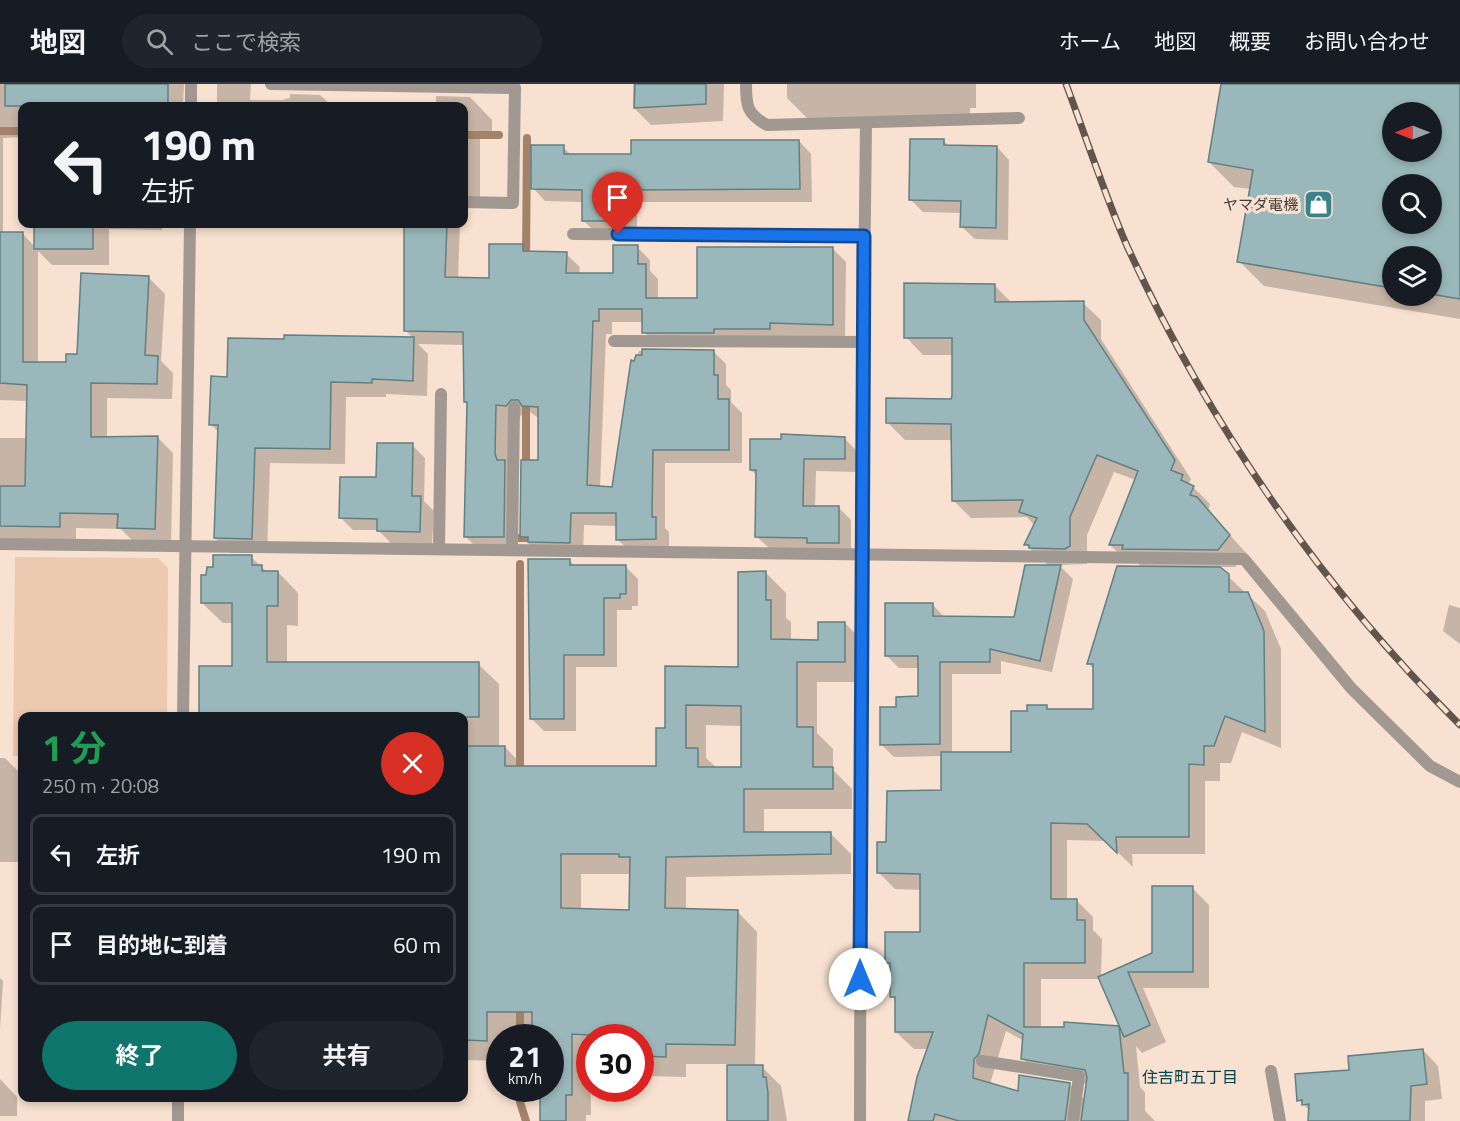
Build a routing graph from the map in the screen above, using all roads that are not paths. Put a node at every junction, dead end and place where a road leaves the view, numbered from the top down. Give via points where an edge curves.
1 (191, 84) edge
2 (271, 84) edge
3 (746, 84) edge
4 (191, 102) edge
5 (1019, 118) dead end
6 (866, 123) junction
7 (468, 202) edge
8 (190, 228) edge
9 (573, 234) dead end
10 (864, 236) junction
11 (614, 341) dead end
12 (864, 342) junction
13 (441, 394) dead end
14 (514, 407) dead end
15 (0, 544) edge
16 (185, 547) junction
17 (512, 548) junction
18 (439, 549) junction
19 (861, 554) junction
20 (183, 712) edge
21 (1460, 782) edge
22 (982, 1061) dead end
23 (1271, 1071) dead end
24 (178, 1102) edge
25 (178, 1121) edge
26 (860, 1121) edge
27 (1073, 1121) edge
28 (1280, 1121) edge

1 - 4 street
2 - 7 street via 515,88 513,203
3 - 6 street via 746,101 753,117 767,125
5 - 6 street
6 - 10 street
8 - 16 street
9 - 10 street
10 - 12 street
11 - 12 street
12 - 19 street
13 - 18 street
14 - 17 street
15 - 16 street
16 - 18 street
16 - 20 street
17 - 18 street
17 - 19 street
19 - 21 street via 1244,559 1351,688 1430,766
19 - 26 street
22 - 27 street via 1079,1076
23 - 28 street
24 - 25 street

